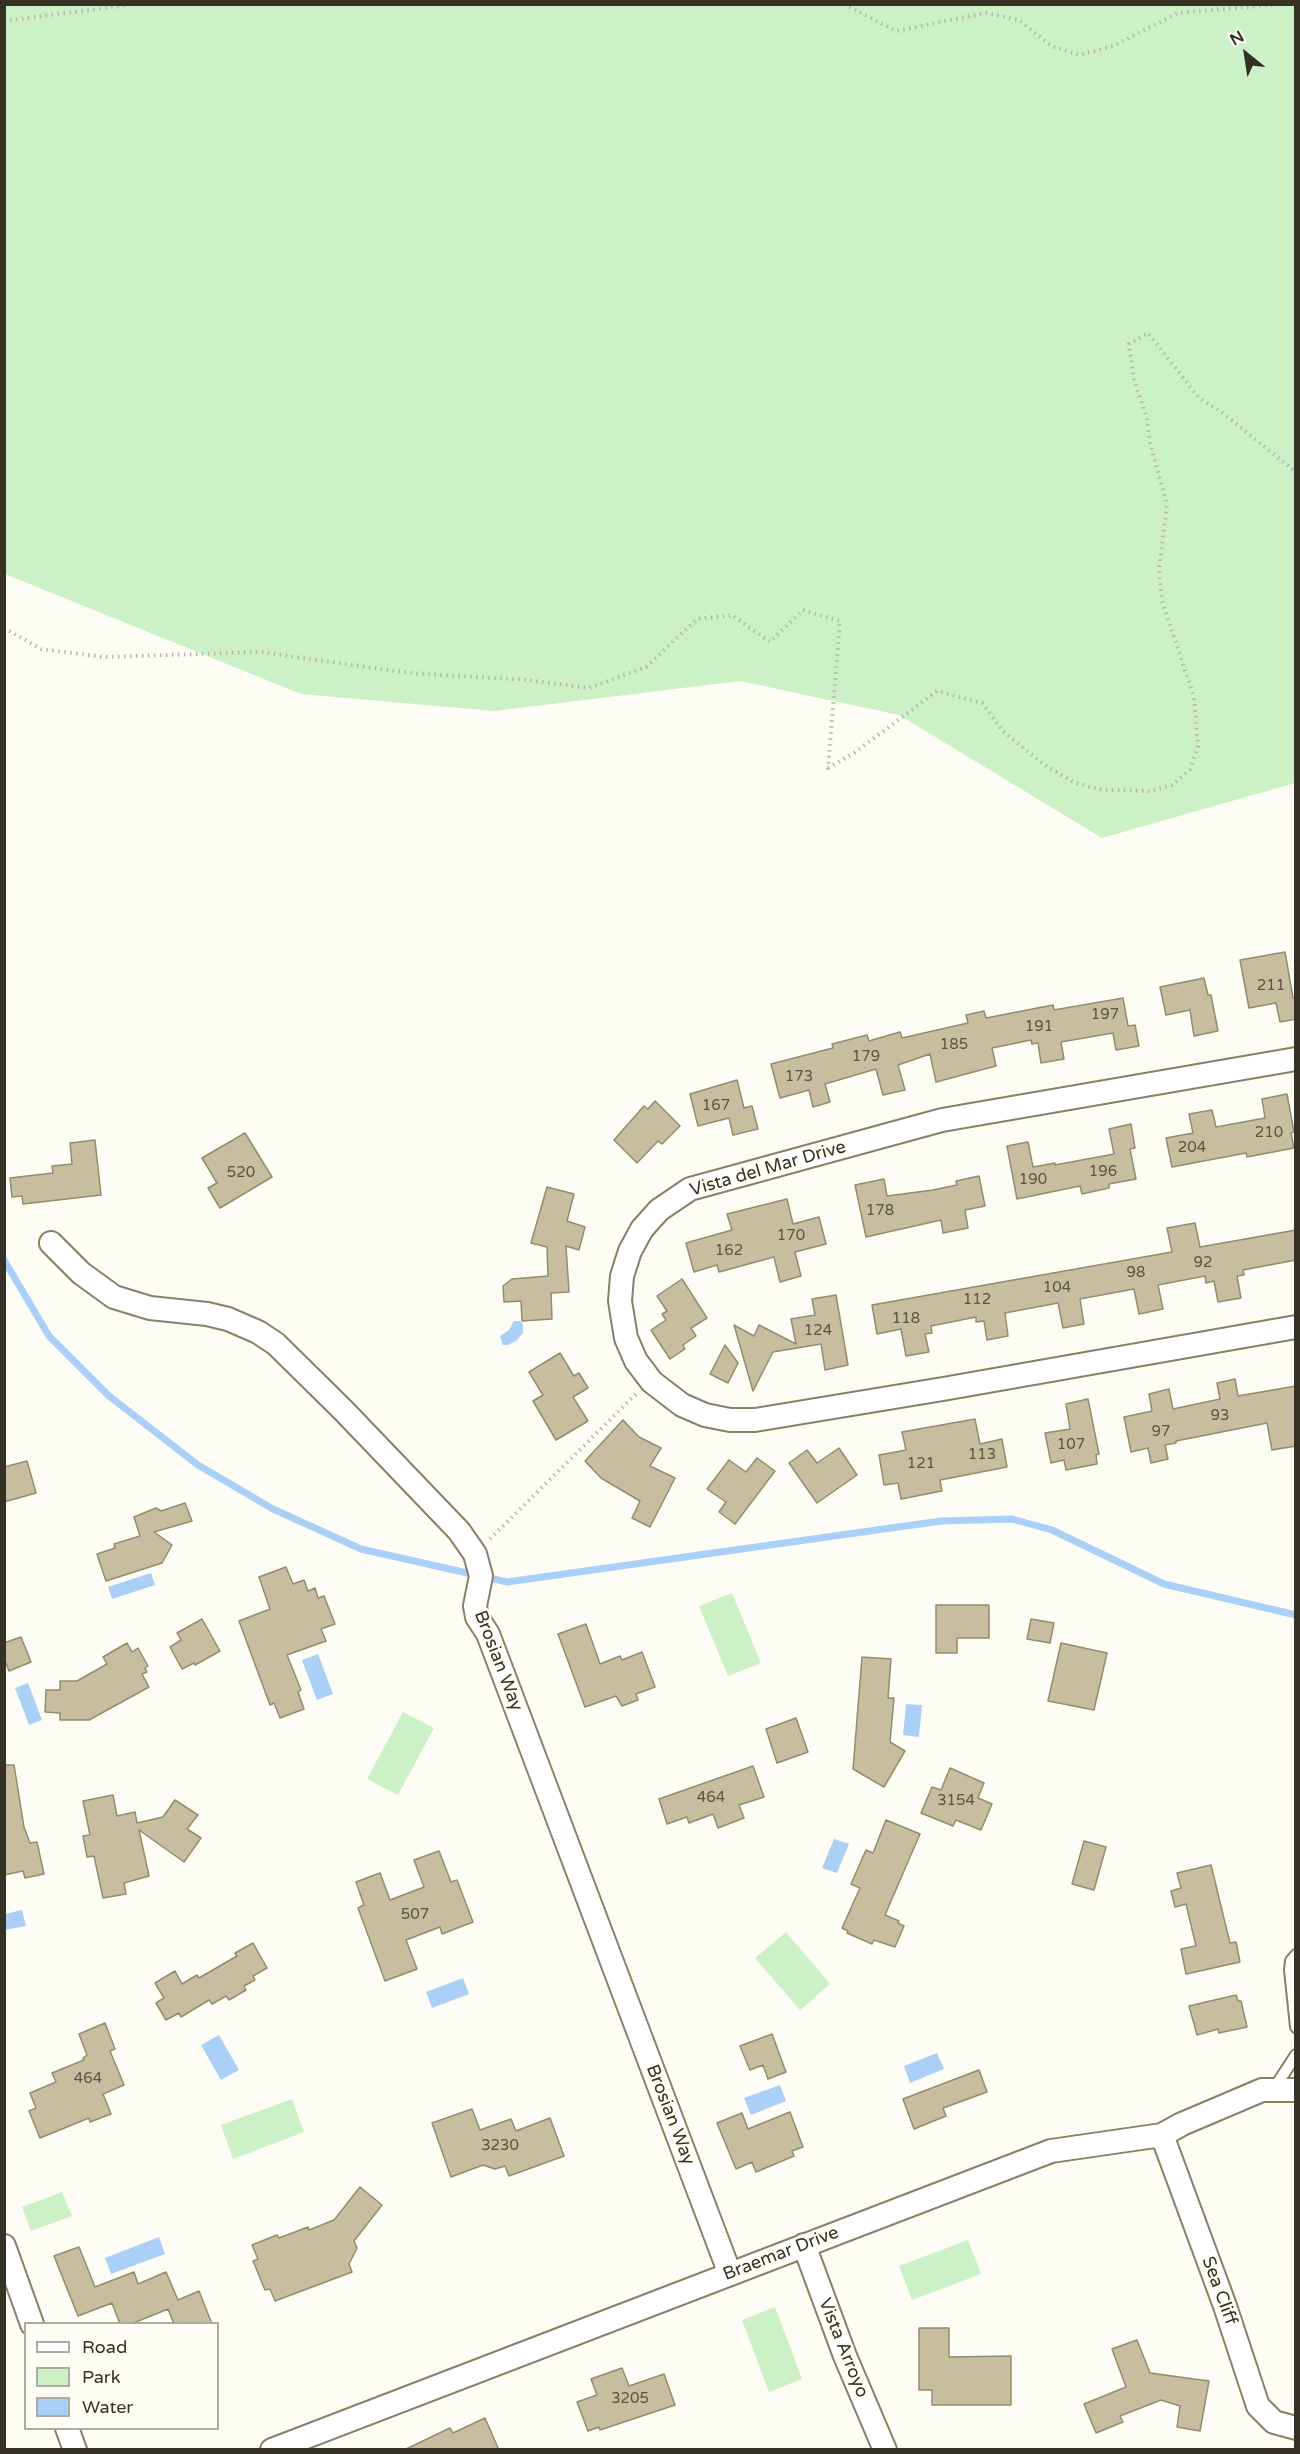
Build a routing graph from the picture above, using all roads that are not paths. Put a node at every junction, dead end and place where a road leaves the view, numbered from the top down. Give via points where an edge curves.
1 (1296, 1059) edge
2 (51, 1243) dead end
3 (1296, 1327) edge
4 (1296, 1955) edge
5 (1296, 2027) edge
6 (1296, 2055) edge
7 (1284, 2090) edge
8 (1162, 2135) junction
9 (804, 2245) junction
10 (4, 2246) edge
11 (730, 2274) junction
12 (31, 2322) edge
13 (1296, 2428) edge
14 (68, 2430) edge
15 (75, 2450) edge
16 (272, 2450) edge
17 (885, 2450) edge

1 - 3 street, Vista del Mar Drive via 942,1120 690,1189 659,1210 642,1229 622,1276 620,1314 636,1361 650,1380 671,1398 705,1415 730,1420 755,1420
2 - 11 street, Brosian Way via 114,1298 150,1308 228,1319 276,1344 459,1531 475,1554 481,1576 475,1606 477,1617 492,1645
4 - 5 lane via 1290,1970
6 - 7 lane
7 - 8 street, Braemar Drive via 1262,2090
8 - 9 street, Braemar Drive via 1051,2151
8 - 13 street, Sea Cliff via 1258,2406 1274,2422
9 - 11 street, Braemar Drive
9 - 17 street, Vista Arroyo
10 - 12 street
11 - 16 street, Braemar Drive
14 - 15 street

